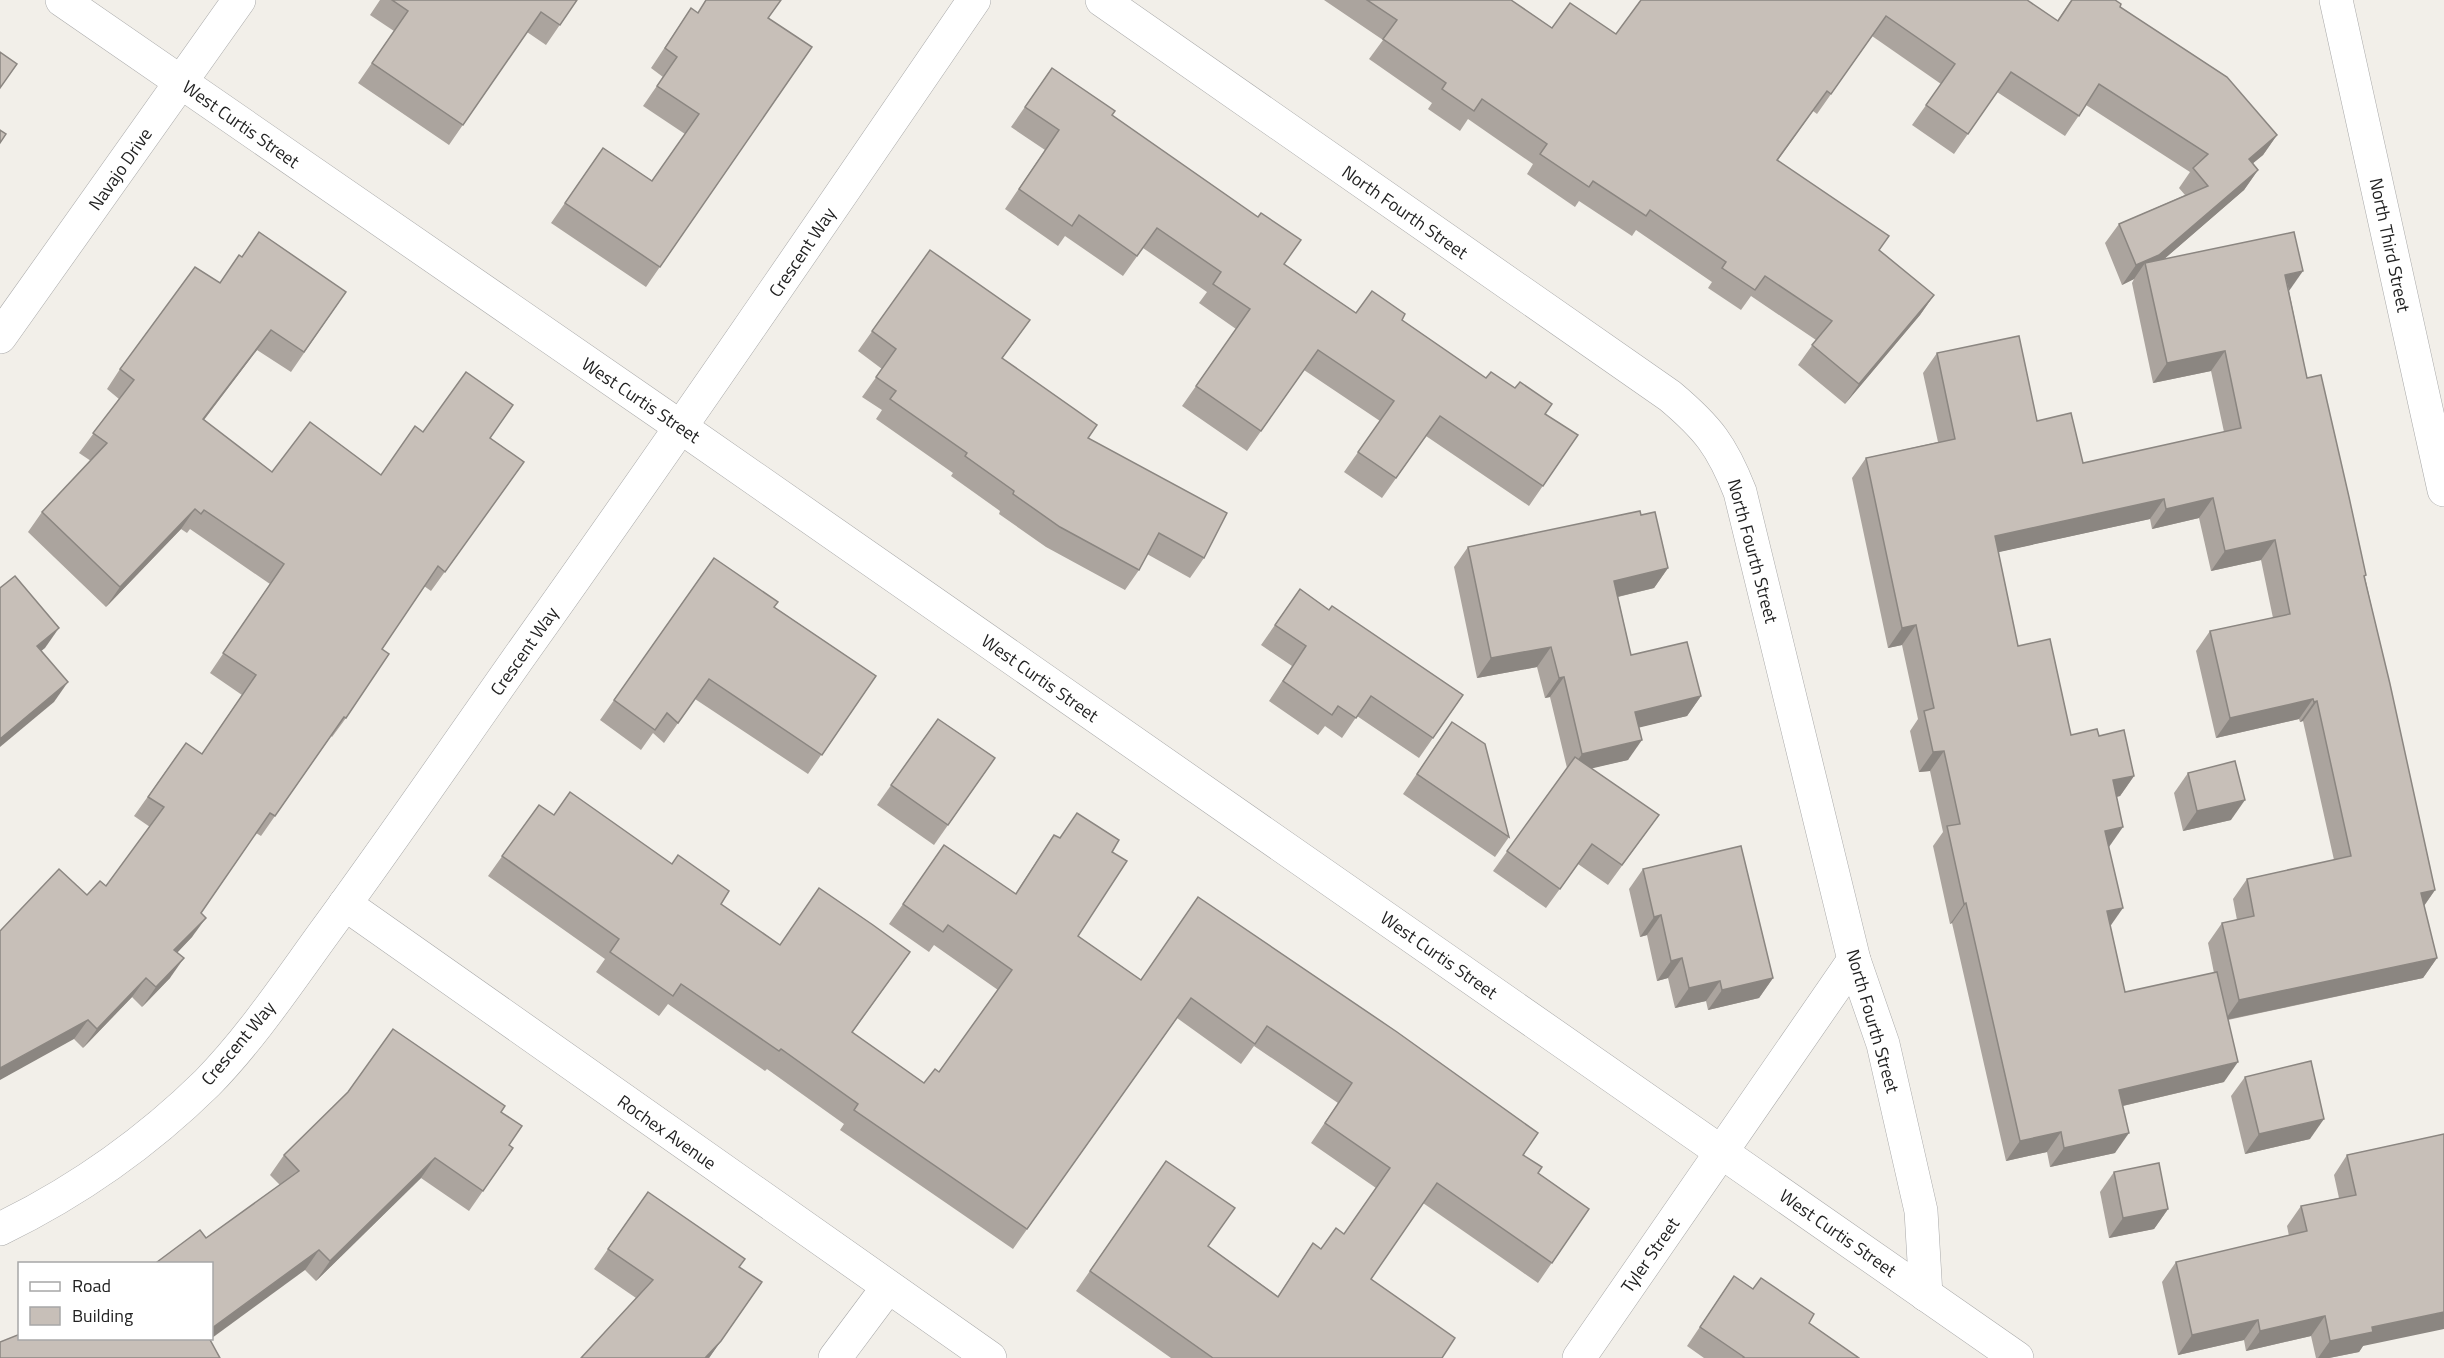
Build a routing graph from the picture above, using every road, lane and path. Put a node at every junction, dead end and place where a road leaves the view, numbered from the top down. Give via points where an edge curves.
1 (62, 0) edge
2 (239, 0) edge
3 (974, 0) edge
4 (1102, 0) edge
5 (2336, 0) edge
6 (182, 83) junction
7 (0, 337) edge
8 (682, 428) junction
9 (2444, 490) edge
10 (345, 904) junction
11 (1854, 960) junction
12 (1722, 1152) junction
13 (0, 1229) edge
14 (888, 1287) junction
15 (1926, 1294) junction
16 (835, 1358) edge
17 (990, 1358) edge
18 (1579, 1358) edge
19 (2017, 1358) edge

1 - 6 street, West Curtis Street
2 - 6 street, Navajo Drive
3 - 8 street, Crescent Way
4 - 11 street, North Fourth Street via 1670,396 1716,441 1740,492
5 - 9 street, North Third Street
6 - 7 street, Navajo Drive
6 - 8 street, West Curtis Street
8 - 10 street, Crescent Way
8 - 12 street, West Curtis Street
10 - 13 street, Crescent Way via 255,1028 180,1108 92,1176
10 - 14 street, Rochex Avenue
11 - 12 street, Tyler Street
11 - 15 street, North Fourth Street via 1883,1044 1921,1211
12 - 15 street, West Curtis Street
12 - 18 street, Tyler Street
14 - 16 street
14 - 17 street, Rochex Avenue
15 - 19 street, West Curtis Street

